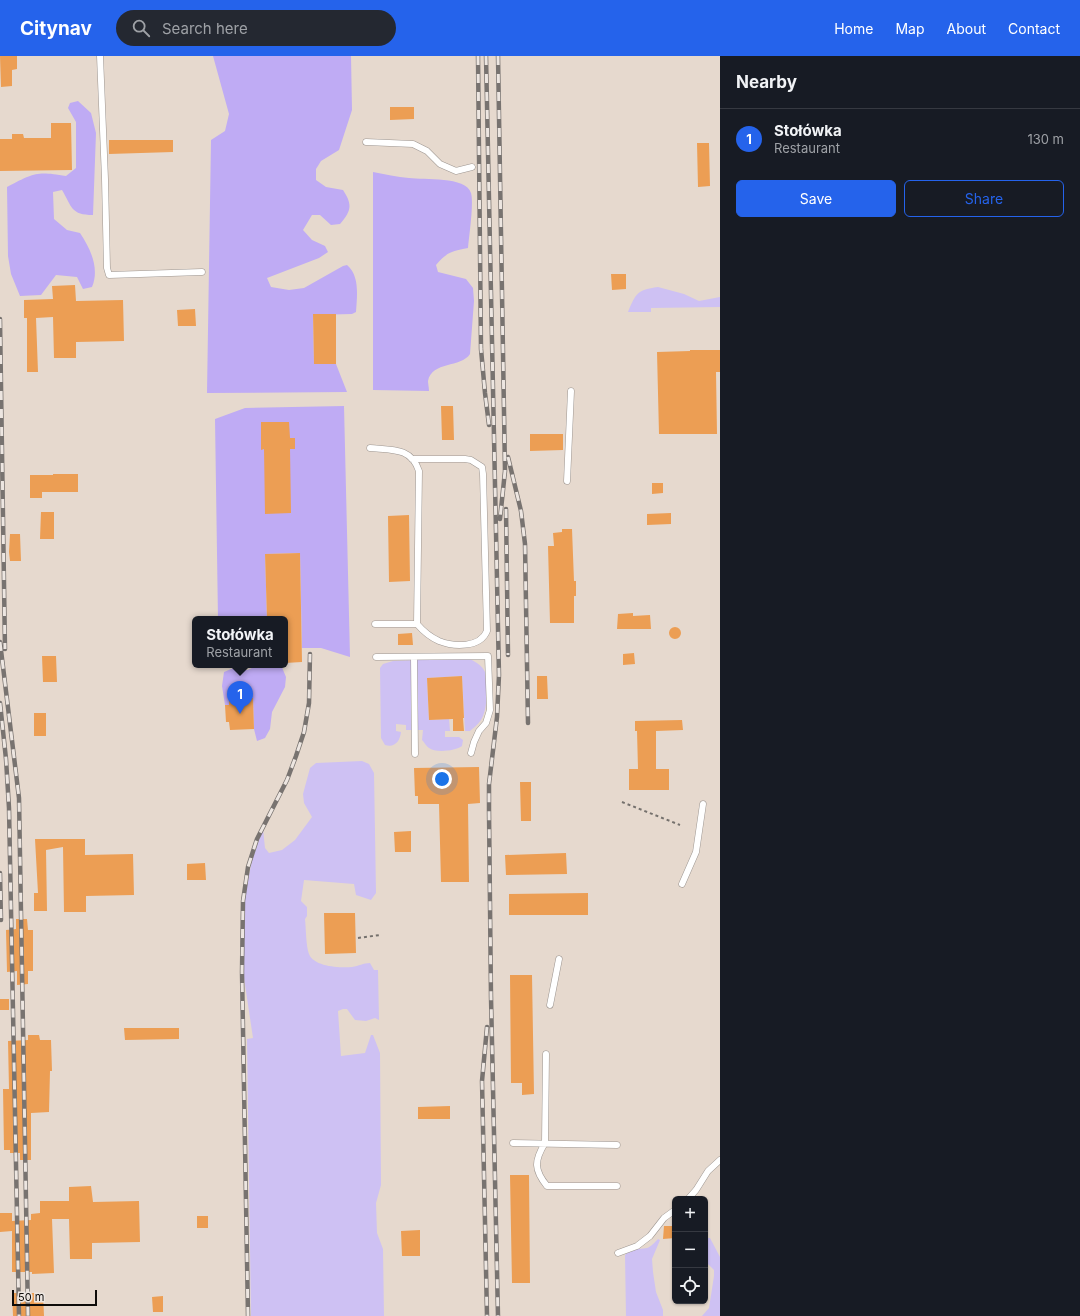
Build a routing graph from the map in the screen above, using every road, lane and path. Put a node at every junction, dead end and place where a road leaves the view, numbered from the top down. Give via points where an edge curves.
1 (100, 56) edge
2 (366, 142) dead end
3 (472, 167) dead end
4 (202, 272) dead end
5 (571, 391) dead end
6 (370, 448) dead end
7 (412, 458) junction
8 (567, 482) dead end
9 (375, 624) dead end
10 (417, 624) junction
11 (376, 657) dead end
12 (414, 657) junction
13 (471, 753) dead end
14 (415, 754) dead end
15 (622, 802) dead end
16 (703, 804) dead end
17 (680, 825) dead end
18 (682, 884) dead end
19 (380, 935) dead end
20 (358, 938) dead end
21 (559, 959) dead end
22 (550, 1005) dead end
23 (546, 1054) dead end
24 (513, 1143) dead end
25 (545, 1144) junction
26 (617, 1145) dead end
27 (720, 1160) edge
28 (617, 1186) dead end
29 (691, 1196) edge
30 (672, 1212) edge
31 (618, 1252) dead end

1 - 4 lane via 109,275
2 - 3 lane via 413,144 427,150 440,164 456,171
5 - 8 lane
6 - 7 lane via 402,451
7 - 10 lane via 419,471
7 - 10 lane via 471,460 482,467 483,474 487,631 485,636 472,644 449,644 431,637
9 - 10 lane
11 - 12 lane
12 - 13 lane via 488,656 490,710
12 - 14 lane
15 - 17 path
16 - 18 lane via 696,852
19 - 20 path
21 - 22 lane
23 - 25 lane
24 - 25 lane
25 - 26 lane
25 - 28 lane via 538,1154 537,1167 540,1178 548,1186
27 - 29 lane via 708,1171
30 - 31 lane via 637,1246

